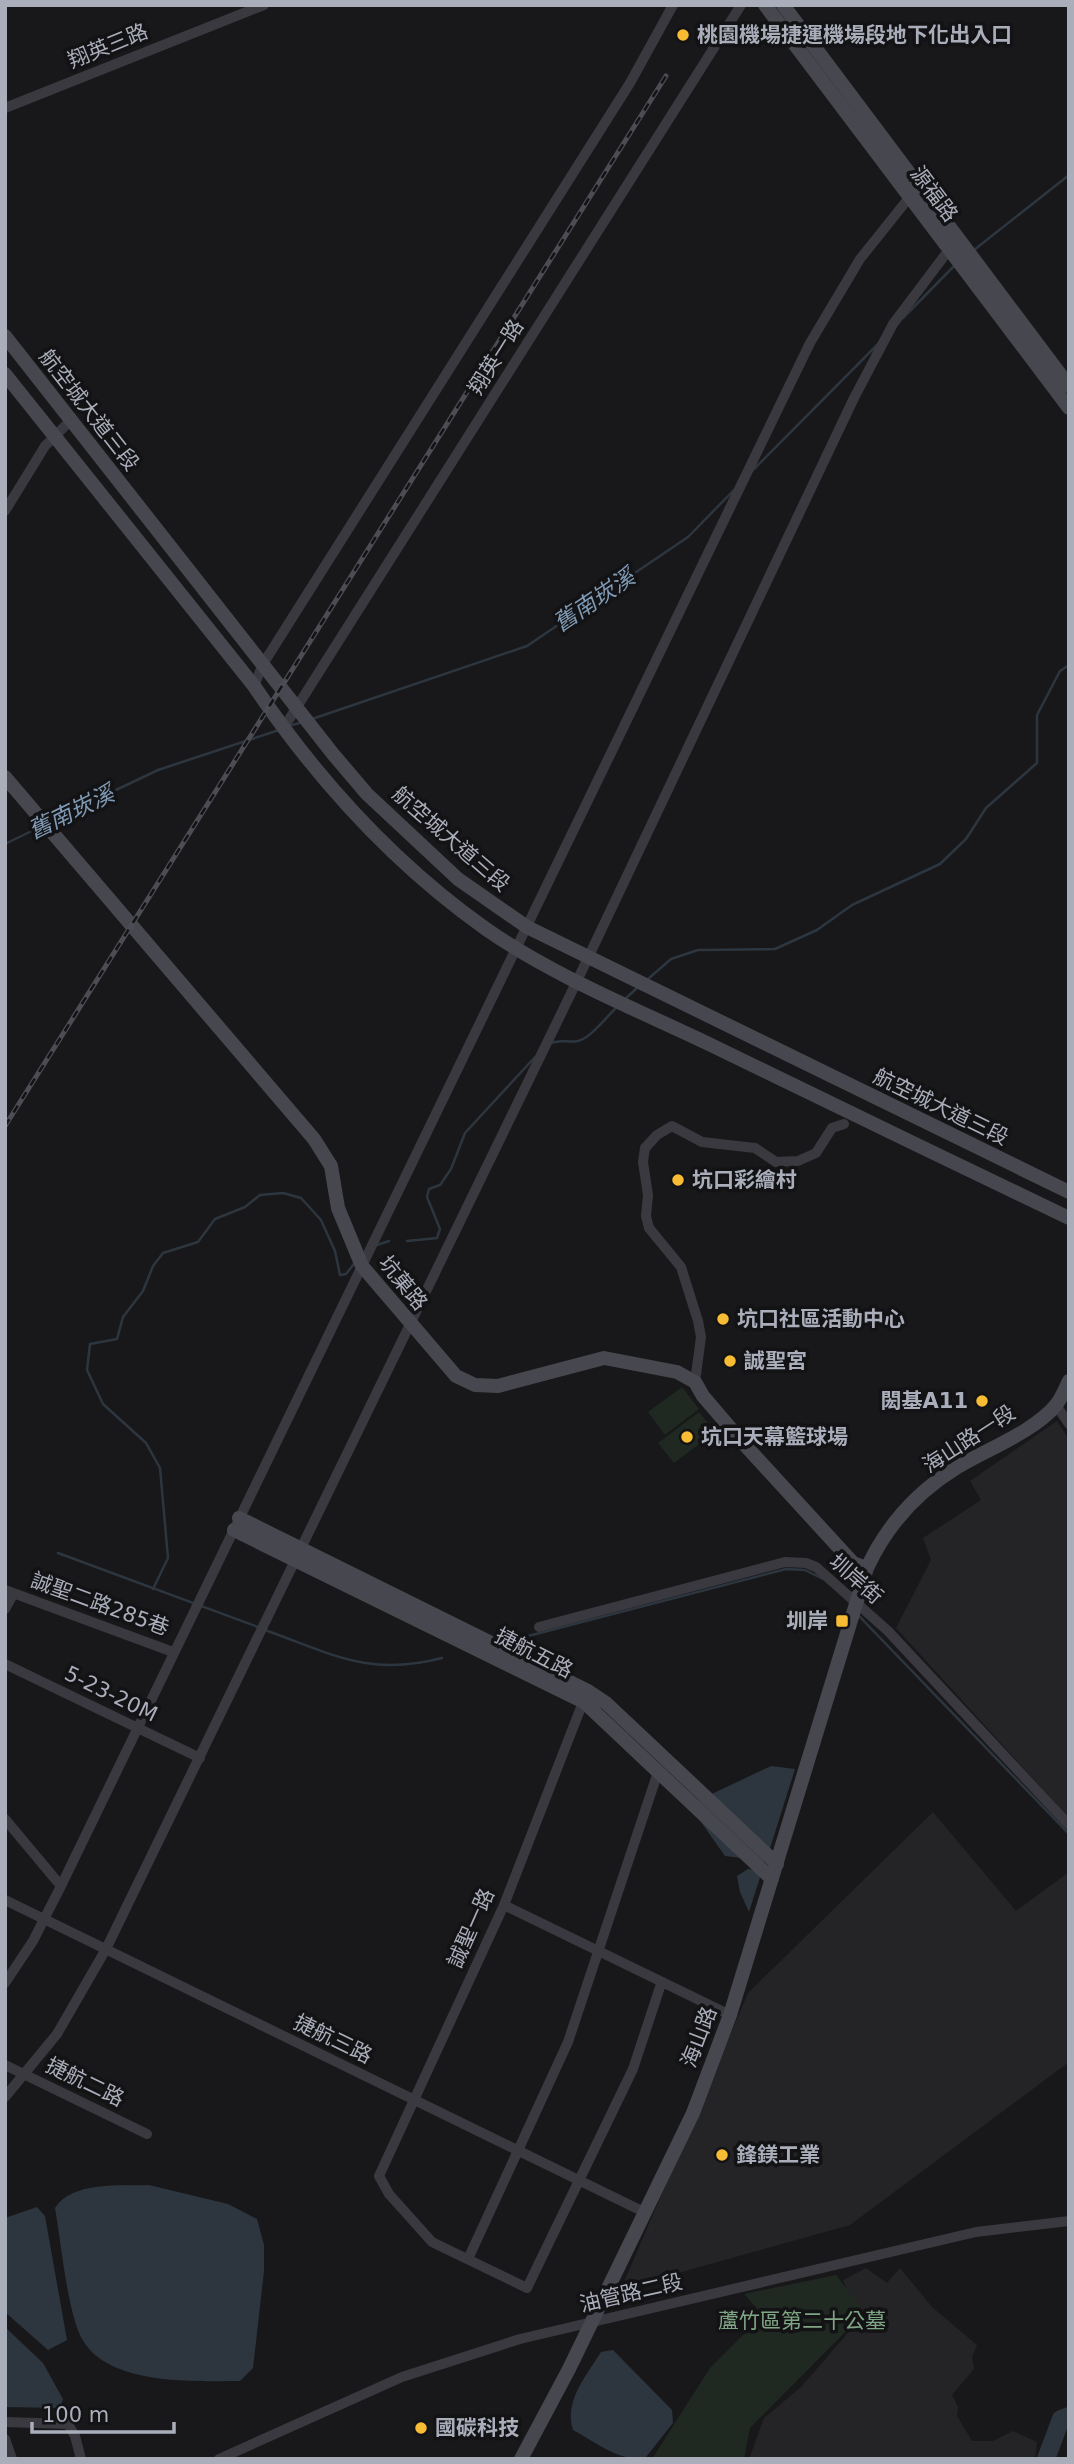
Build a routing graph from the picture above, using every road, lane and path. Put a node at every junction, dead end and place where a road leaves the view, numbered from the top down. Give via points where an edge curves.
1 (264, 5) edge
2 (673, 5) edge
3 (741, 5) edge
4 (765, 5) edge
5 (783, 5) edge
6 (5, 108) edge
7 (914, 192) junction
8 (954, 244) junction
9 (5, 336) edge
10 (5, 374) edge
11 (1069, 386) edge
12 (1069, 408) edge
13 (71, 420) junction
14 (53, 436) junction
15 (5, 511) edge
16 (263, 664) junction
17 (254, 686) junction
18 (296, 707) junction
19 (283, 729) junction
20 (5, 777) edge
21 (527, 927) junction
22 (516, 947) junction
23 (586, 958) junction
24 (577, 981) junction
25 (844, 1124) dead end
26 (1069, 1192) edge
27 (1069, 1218) edge
28 (362, 1266) junction
29 (408, 1324) junction
30 (1069, 1381) edge
31 (695, 1382) junction
32 (1056, 1405) junction
33 (1069, 1424) edge
34 (236, 1524) junction
35 (296, 1555) junction
36 (867, 1568) junction
37 (10, 1591) edge
38 (858, 1606) junction
39 (5, 1609) edge
40 (539, 1627) dead end
41 (173, 1652) junction
42 (5, 1664) edge
43 (586, 1696) junction
44 (137, 1728) junction
45 (200, 1758) junction
46 (658, 1772) junction
47 (5, 1819) edge
48 (1069, 1825) edge
49 (777, 1864) junction
50 (772, 1879) junction
51 (61, 1886) junction
52 (5, 1900) edge
53 (504, 1905) junction
54 (44, 1919) junction
55 (106, 1949) junction
56 (597, 1952) junction
57 (5, 1983) edge
58 (661, 1984) junction
59 (730, 2015) junction
60 (5, 2066) edge
61 (26, 2075) junction
62 (5, 2097) edge
63 (414, 2099) junction
64 (147, 2134) dead end
65 (519, 2150) junction
66 (581, 2180) junction
67 (644, 2212) junction
68 (1069, 2221) edge
69 (468, 2259) junction
70 (592, 2322) junction
71 (5, 2422) edge
72 (5, 2439) edge
73 (12, 2459) edge
74 (81, 2459) edge
75 (219, 2459) edge
76 (521, 2459) edge

1 - 6 street, 翔英三路
2 - 16 street, 翔英一路 via 623,94
3 - 18 street, 翔英一路
4 - 7 street, 源福路
5 - 7 street, 源福路
7 - 8 street, 源福路
7 - 21 street via 860,259 810,343
8 - 11 street, 源福路
8 - 12 street, 源福路
8 - 23 street via 893,324 875,357
9 - 13 street, 航空城大道三段
10 - 14 street, 航空城大道三段
13 - 14 street
13 - 16 street, 航空城大道三段
14 - 15 street
14 - 17 street, 航空城大道三段
16 - 17 street, 翔英一路
16 - 18 street, 航空城大道三段
17 - 19 street, 航空城大道三段
18 - 19 street, 翔英一路
18 - 21 street, 航空城大道三段 via 367,794 410,835 458,879
19 - 22 street, 航空城大道三段 via 397,857 443,897
20 - 28 street, 坑菓路 via 314,1139 331,1166 338,1208
21 - 22 street
21 - 23 street, 航空城大道三段
22 - 24 street, 航空城大道三段
22 - 28 street
23 - 24 street
23 - 26 street, 航空城大道三段
24 - 27 street, 航空城大道三段
24 - 29 street
25 - 31 street via 832,1128 816,1153 798,1161 776,1162 755,1148 702,1142 672,1126 645,1148 649,1228 681,1267 698,1321 701,1337
28 - 29 street, 坑菓路
28 - 34 street
29 - 31 street, 坑菓路 via 456,1376 475,1385 511,1384 604,1358 677,1372
29 - 35 street
30 - 32 street, 海山路一段
31 - 36 street via 744,1444 853,1563
32 - 33 street
32 - 36 street, 海山路一段 via 1013,1437 954,1469 912,1503 894,1522
34 - 35 street, 捷航五路
34 - 41 street
35 - 43 street, 捷航五路
35 - 45 street
36 - 38 street, 海山路一段
37 - 39 street
37 - 41 street, 誠聖二路285巷
38 - 40 street, 圳岸街 via 816,1567 785,1562
38 - 48 street, 圳岸街 via 888,1631
38 - 49 street, 海山路
41 - 44 street
42 - 44 street, 5-23-20M
43 - 46 street, 捷航五路
43 - 49 street, 捷航五路 via 606,1703
43 - 53 street, 誠聖一路
44 - 45 street, 5-23-20M
44 - 51 street
45 - 55 street
46 - 50 street, 捷航五路
46 - 56 street
47 - 51 street
49 - 50 street, 海山路
50 - 59 street, 海山路
51 - 54 street
52 - 54 street, 捷航三路
53 - 56 street
53 - 63 street, 誠聖一路
54 - 55 street, 捷航三路
54 - 57 street
55 - 61 street via 57,2034
55 - 63 street, 捷航三路
56 - 58 street
56 - 65 street via 568,2042
58 - 59 street
58 - 66 street via 633,2069
59 - 67 street, 海山路 via 692,2113
60 - 61 street, 捷航二路
61 - 62 street
61 - 64 street, 捷航二路
63 - 65 street, 捷航三路
63 - 69 street, 誠聖一路 via 379,2176 432,2242
65 - 66 street, 捷航三路
65 - 69 street
66 - 67 street, 捷航三路
66 - 69 street via 527,2288
67 - 70 street, 海山路
68 - 70 street, 油管路二段 via 981,2231
70 - 75 street, 油管路二段 via 435,2364
70 - 76 street, 海山路
71 - 74 street via 68,2424
72 - 73 street

